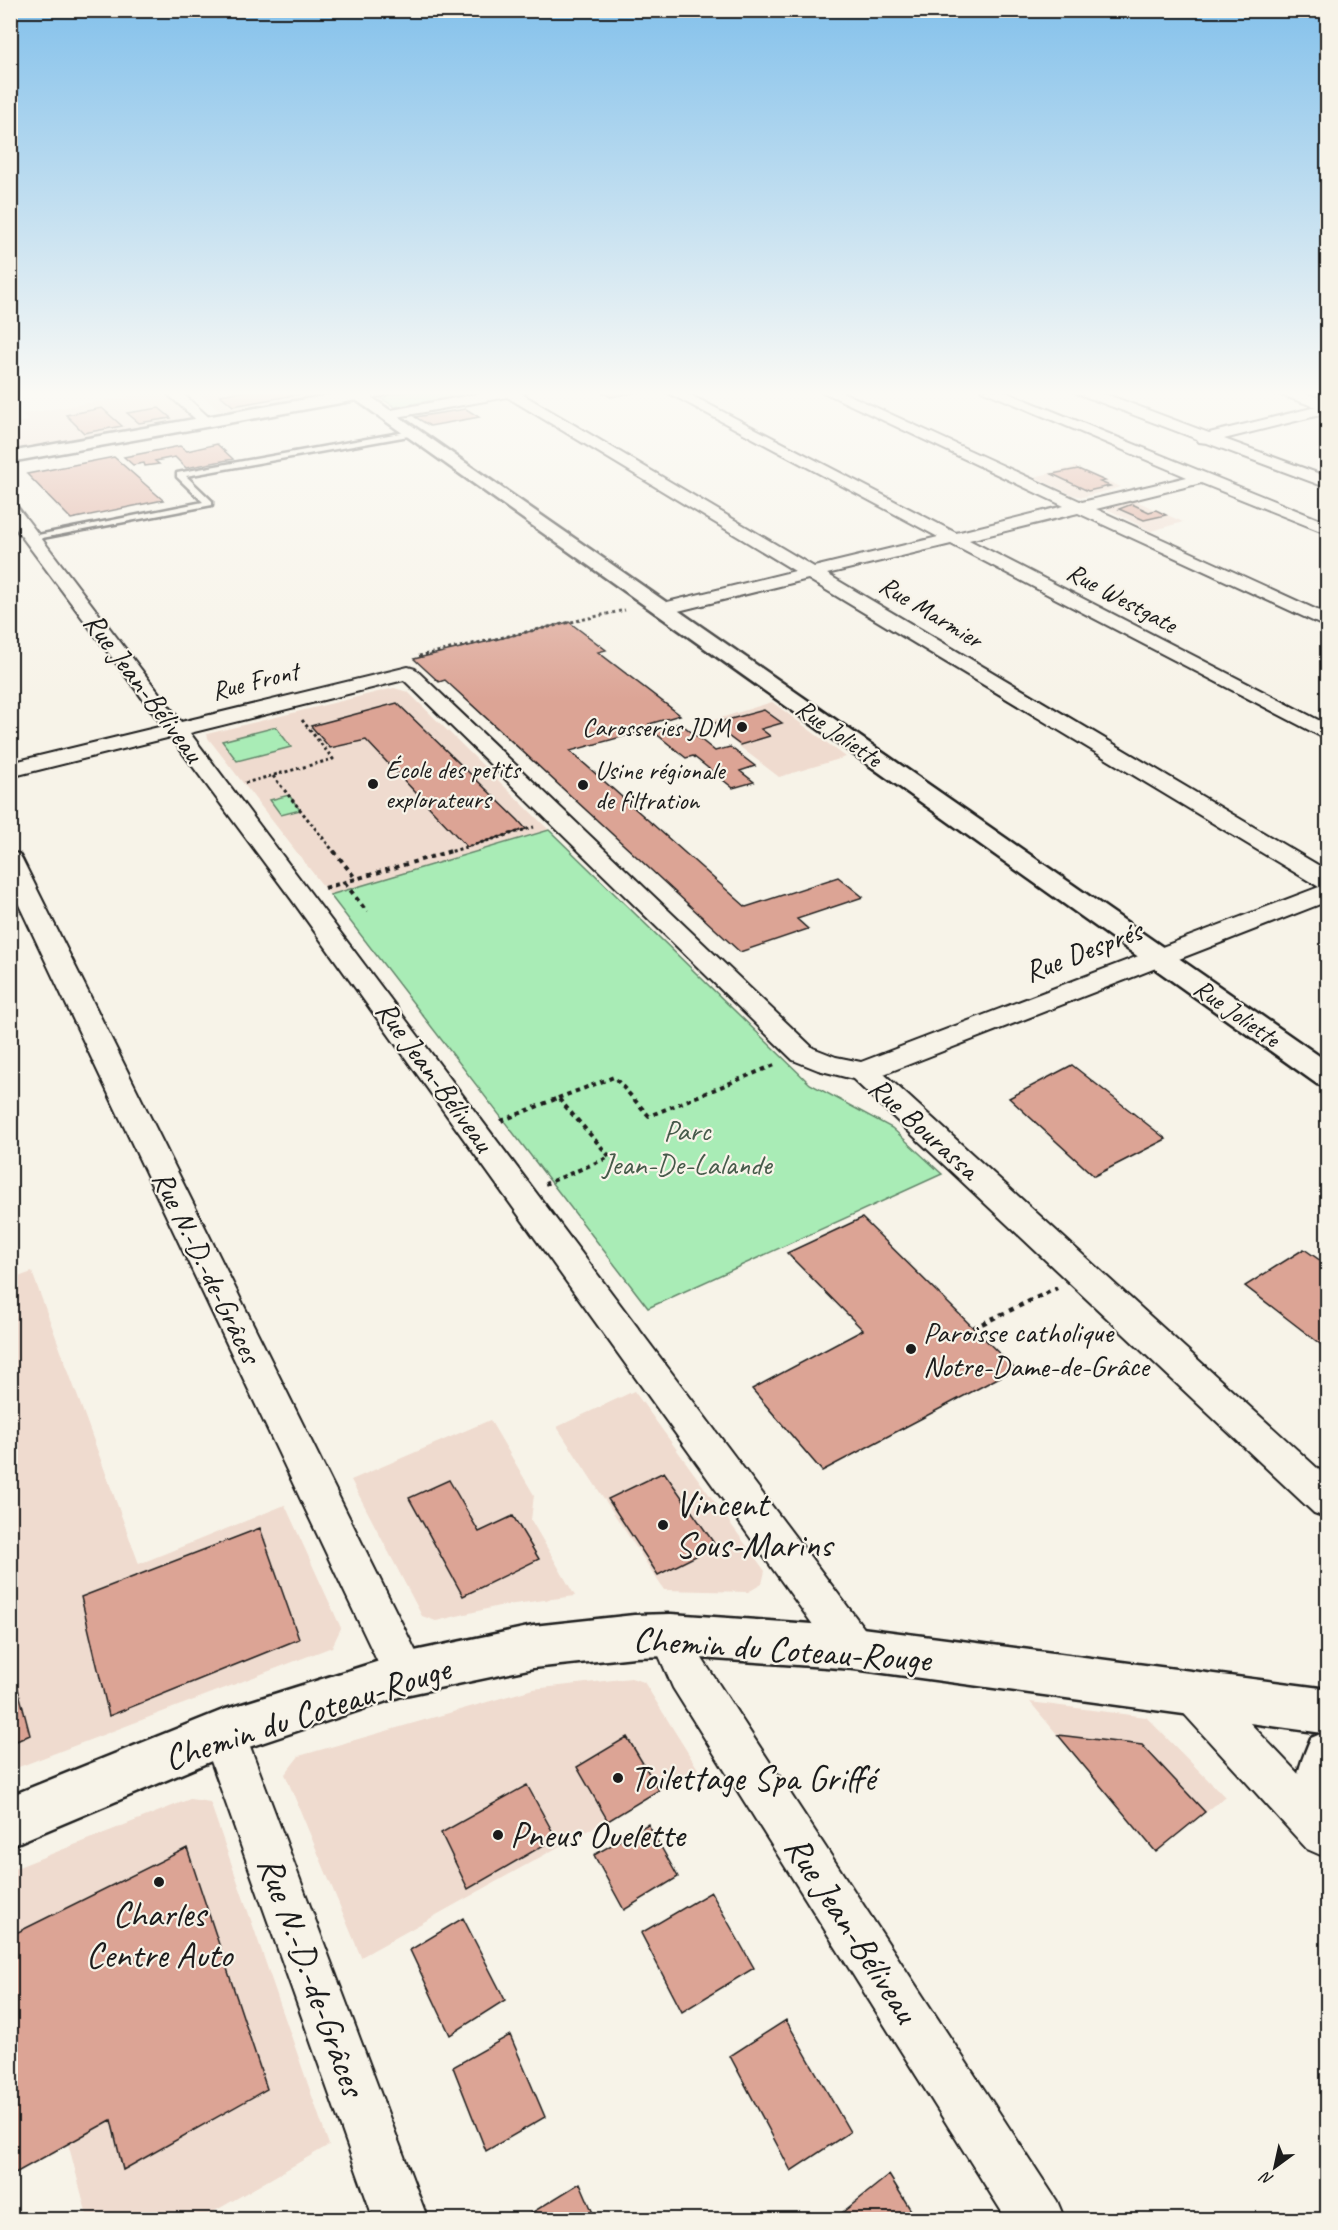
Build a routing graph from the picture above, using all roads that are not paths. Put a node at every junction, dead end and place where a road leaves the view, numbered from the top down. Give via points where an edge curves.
1 (200, 494) edge
2 (498, 494) edge
3 (683, 494) edge
4 (868, 494) edge
5 (1050, 494) edge
6 (1137, 494) edge
7 (1242, 494) edge
8 (1080, 508) junction
9 (10, 509) edge
10 (1328, 529) edge
11 (32, 537) junction
12 (951, 538) junction
13 (812, 572) junction
14 (662, 609) junction
15 (1328, 622) edge
16 (408, 665) joint
17 (176, 730) junction
18 (1328, 734) edge
19 (10, 770) edge
20 (10, 859) edge
21 (1328, 882) edge
22 (1328, 892) edge
23 (1158, 957) junction
24 (863, 1072) junction
25 (1328, 1077) edge
26 (1328, 1502) edge
27 (671, 1635) junction
28 (854, 1648) junction
29 (405, 1674) junction
30 (1193, 1693) junction
31 (1328, 1711) edge
32 (223, 1733) junction
33 (1328, 1754) edge
34 (10, 1821) edge
35 (1328, 1829) edge
36 (1328, 1838) edge
37 (401, 2220) edge
38 (1038, 2220) edge

1 - 11 lane via 209,503
2 - 14 street, Rue Joliette
3 - 13 street, Rue Marmier
4 - 12 street, Rue Westgate
5 - 8 street
6 - 8 street
7 - 10 street
8 - 12 street
8 - 15 street
9 - 11 street, Rue Jean-Béliveau
11 - 17 street, Rue Jean-Béliveau
12 - 13 street
12 - 18 street, Rue Westgate
13 - 14 street
13 - 21 street, Rue Marmier
14 - 23 street, Rue Joliette
16 - 17 street, Rue Front
16 - 24 street, Rue Bourassa via 803,1054
17 - 19 street, Rue Front
17 - 28 street, Rue Jean-Béliveau
20 - 29 street, Rue N.-D.-de-Grâces
22 - 23 street, Rue Després
23 - 24 street, Rue Després
23 - 25 street, Rue Joliette
24 - 26 street, Rue Bourassa
27 - 28 street, Chemin du Coteau-Rouge
27 - 29 street, Chemin du Coteau-Rouge via 533,1647
27 - 38 street, Rue Jean-Béliveau via 688,1674
28 - 30 street, Chemin du Coteau-Rouge
29 - 32 street, Chemin du Coteau-Rouge
30 - 31 street, Chemin du Coteau-Rouge
30 - 36 street
32 - 34 street, Chemin du Coteau-Rouge
32 - 37 street, Rue N.-D.-de-Grâces
33 - 35 street via 1319,1778 1320,1814

